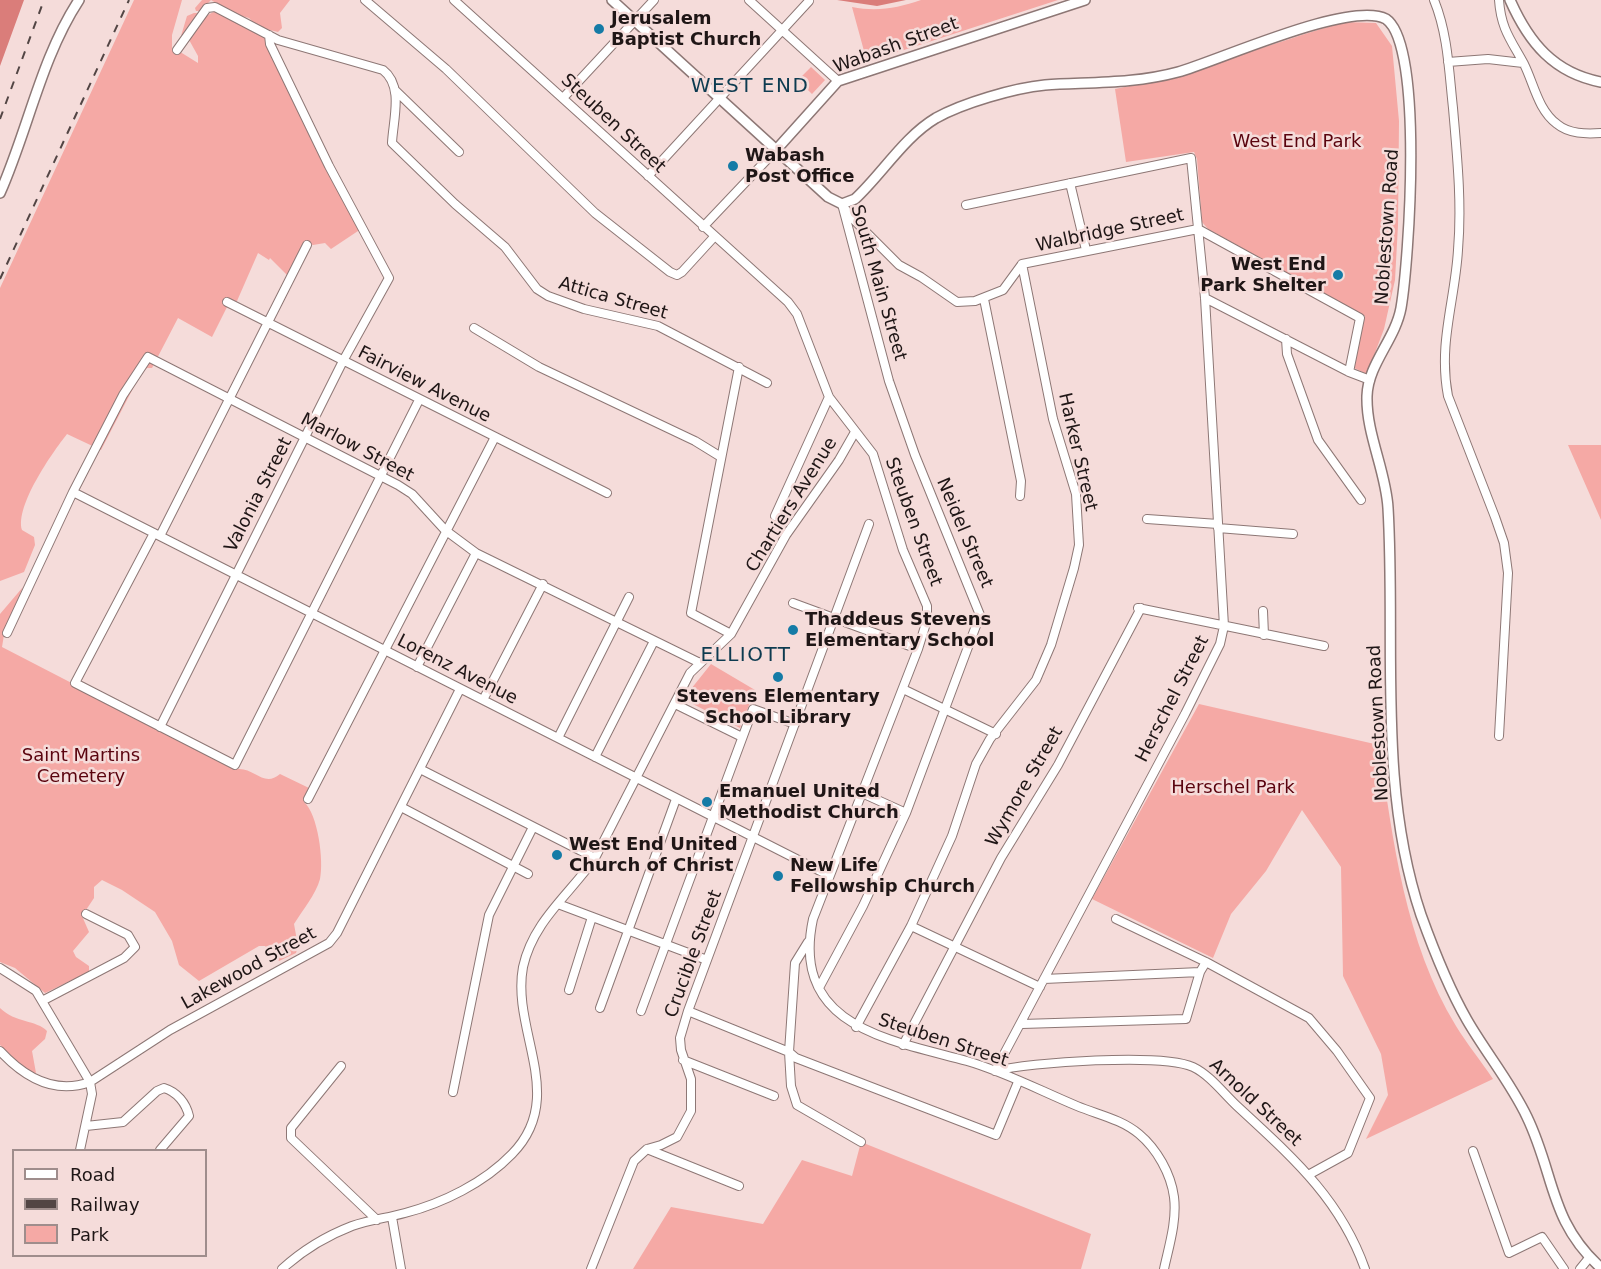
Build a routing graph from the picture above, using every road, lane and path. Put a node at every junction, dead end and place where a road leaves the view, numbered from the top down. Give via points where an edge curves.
1 (77, 0) edge
2 (365, 0) edge
3 (454, 0) edge
4 (612, 0) edge
5 (654, 0) edge
6 (749, 0) edge
7 (1085, 0) edge
8 (1434, 0) edge
9 (1499, 0) edge
10 (1510, 0) edge
11 (809, 1) edge
12 (634, 20) junction
13 (782, 30) junction
14 (269, 35) junction
15 (177, 50) dead end
16 (1448, 62) junction
17 (1523, 63) junction
18 (837, 81) junction
19 (1601, 82) edge
20 (395, 90) junction
21 (563, 98) junction
22 (718, 99) junction
23 (1601, 133) edge
24 (776, 150) junction
25 (459, 152) dead end
26 (648, 176) junction
27 (1070, 183) junction
28 (0, 193) edge
29 (842, 204) junction
30 (966, 205) dead end
31 (703, 227) junction
32 (1198, 229) junction
33 (714, 237) junction
34 (307, 245) dead end
35 (1086, 250) junction
36 (1022, 264) junction
37 (1204, 298) junction
38 (984, 299) junction
39 (227, 302) dead end
40 (269, 323) junction
41 (474, 328) dead end
42 (1286, 339) junction
43 (343, 361) junction
44 (739, 367) junction
45 (1349, 372) junction
46 (1370, 380) junction
47 (767, 383) dead end
48 (829, 397) junction
49 (229, 400) junction
50 (419, 400) junction
51 (855, 432) junction
52 (305, 437) junction
53 (495, 437) junction
54 (915, 455) joint
55 (721, 457) junction
56 (381, 476) junction
57 (73, 492) junction
58 (607, 493) dead end
59 (1020, 496) dead end
60 (1361, 500) dead end
61 (775, 516) dead end
62 (1147, 519) dead end
63 (869, 524) dead end
64 (1218, 526) junction
65 (445, 531) junction
66 (157, 534) junction
67 (1293, 534) dead end
68 (476, 553) junction
69 (236, 575) junction
70 (543, 584) junction
71 (629, 597) dead end
72 (793, 603) dead end
73 (1263, 611) dead end
74 (312, 612) junction
75 (833, 618) junction
76 (616, 621) junction
77 (1224, 626) junction
78 (7, 633) dead end
79 (731, 634) junction
80 (1264, 634) junction
81 (654, 641) junction
82 (1324, 646) dead end
83 (918, 649) junction
84 (384, 650) junction
85 (700, 663) junction
86 (417, 667) junction
87 (460, 688) junction
88 (903, 689) junction
89 (483, 700) junction
90 (675, 704) junction
91 (946, 709) junction
92 (795, 724) junction
93 (160, 727) junction
94 (996, 734) junction
95 (1499, 736) dead end
96 (742, 737) junction
97 (558, 738) junction
98 (595, 757) junction
99 (420, 769) junction
100 (636, 778) junction
101 (862, 793) junction
102 (308, 799) dead end
103 (676, 799) junction
104 (400, 807) junction
105 (906, 813) junction
106 (713, 817) junction
107 (533, 827) junction
108 (753, 837) junction
109 (595, 858) junction
110 (514, 866) junction
111 (528, 874) dead end
112 (828, 874) junction
113 (558, 904) junction
114 (86, 914) dead end
115 (592, 917) junction
116 (1116, 919) dead end
117 (911, 926) junction
118 (628, 931) junction
119 (808, 942) junction
120 (667, 945) junction
121 (954, 947) junction
122 (707, 960) junction
123 (1206, 962) junction
124 (0, 969) edge
125 (1200, 972) junction
126 (1044, 979) junction
127 (820, 986) junction
128 (1040, 987) junction
129 (569, 990) dead end
130 (42, 1001) junction
131 (600, 1008) dead end
132 (641, 1011) dead end
133 (688, 1011) junction
134 (1022, 1024) junction
135 (856, 1027) junction
136 (903, 1045) junction
137 (0, 1051) edge
138 (789, 1052) junction
139 (683, 1060) junction
140 (341, 1066) dead end
141 (995, 1071) junction
142 (90, 1082) junction
143 (1018, 1082) junction
144 (453, 1092) dead end
145 (774, 1096) dead end
146 (86, 1126) junction
147 (861, 1142) dead end
148 (80, 1149) edge
149 (161, 1149) edge
150 (647, 1149) junction
151 (1473, 1151) dead end
152 (1310, 1174) junction
153 (739, 1186) dead end
154 (392, 1217) junction
155 (377, 1220) junction
156 (1590, 1258) junction
157 (1601, 1268) edge
158 (282, 1269) edge
159 (401, 1269) edge
160 (591, 1269) edge
161 (1164, 1269) edge
162 (1365, 1269) edge
163 (1564, 1269) edge
164 (1580, 1269) edge

1 - 28 main road via 53,47
2 - 33 street via 446,69 595,213 670,273 682,272
3 - 21 street, Steuben Street
4 - 12 main road, South Main Street
5 - 12 street
6 - 13 street
7 - 18 main road, Wabash Street
8 - 16 street
9 - 17 street via 1507,36
10 - 19 main road via 1544,56 1575,75
11 - 13 street
12 - 21 street
12 - 22 main road, South Main Street
13 - 18 street
13 - 22 street
14 - 15 street via 214,7 207,8
14 - 20 street via 382,70 392,79
14 - 43 street, Valonia Street via 329,166 389,278
16 - 17 street via 1488,59
16 - 95 street via 1459,182 1458,251 1443,368 1448,396 1503,543 1508,573
17 - 23 street via 1554,123 1570,131
18 - 24 main road, Wabash Street
20 - 25 street
20 - 44 street, Attica Street via 392,143 505,246 537,289 584,309 652,323
21 - 26 street, Steuben Street
22 - 24 main road, South Main Street
22 - 26 street
24 - 29 main road, South Main Street via 828,197
24 - 31 street, Wabash Street
26 - 31 street, Steuben Street
27 - 30 street
27 - 32 street, Herschel Street via 1191,158
27 - 35 street
29 - 38 street via 899,265 950,300 966,303
29 - 46 main road, Noblestown Road via 855,199 930,123 974,104 1039,86 1127,82 1170,75 1287,30 1359,15 1379,15 1394,27 1402,45 1411,131 1410,194 1401,308 1394,334
29 - 54 street, South Main Street via 887,372
31 - 33 street, Steuben Street
32 - 35 street, Walbridge Street
32 - 37 street, Herschel Street
32 - 45 street, Walbridge Street via 1360,318
33 - 48 street, Steuben Street via 797,314
34 - 40 street
35 - 36 street, Walbridge Street
36 - 38 street, Walbridge Street via 1003,290
36 - 94 street, Harker Street via 1053,419 1076,494 1079,545 1069,592 1036,680
37 - 42 street
37 - 64 street, Herschel Street
38 - 59 street via 1021,481
39 - 40 street, Fairview Avenue
40 - 43 street, Fairview Avenue
40 - 49 street
41 - 55 street via 538,367
42 - 45 street
42 - 60 street via 1287,354 1318,440
43 - 50 street, Fairview Avenue
43 - 52 street, Valonia Street
44 - 47 street, Attica Street
44 - 55 street
45 - 46 street
46 - 156 main road, Noblestown Road via 1368,407 1388,508 1393,745 1404,849 1413,888 1454,997 1524,1110 1562,1218
48 - 51 street, Steuben Street
48 - 61 street
49 - 52 street, Marlow Street
49 - 57 street, Marlow Street via 148,357 126,389
49 - 66 street
50 - 53 street, Fairview Avenue
50 - 56 street
51 - 79 street, Chartiers Avenue via 786,535
51 - 83 street, Steuben Street via 880,470 903,550 927,606
52 - 56 street, Marlow Street
52 - 69 street, Valonia Street
53 - 58 street, Fairview Avenue
53 - 65 street
54 - 91 street, Neidel Street via 980,615
55 - 79 street via 691,613
56 - 65 street, Marlow Street via 412,494
56 - 74 street
57 - 66 street, Lorenz Avenue
57 - 78 street
62 - 64 street
63 - 75 street, Crucible Street
64 - 67 street
64 - 77 street, Herschel Street
65 - 68 street, Marlow Street
65 - 84 street
66 - 69 street, Lorenz Avenue
66 - 93 street via 75,683
68 - 70 street, Marlow Street
68 - 86 street
69 - 74 street, Lorenz Avenue
69 - 93 street, Valonia Street
70 - 76 street, Marlow Street
70 - 89 street
71 - 76 street
72 - 75 street
73 - 80 street
74 - 84 street, Lorenz Avenue
74 - 93 street via 235,765
75 - 83 street
75 - 92 street, Crucible Street
76 - 81 street, Marlow Street
76 - 97 street
77 - 80 street
77 - 121 street, Wymore Street via 1139,608 1058,765 1001,858
77 - 126 street, Herschel Street via 1220,644 1185,714
79 - 85 street, Chartiers Avenue
80 - 82 street
81 - 85 street, Marlow Street
81 - 98 street
83 - 88 street, Steuben Street
84 - 86 street, Lorenz Avenue
84 - 102 street
85 - 90 street, Chartiers Avenue via 690,673
86 - 87 street, Lorenz Avenue
87 - 89 street, Lorenz Avenue
87 - 99 street, Lakewood Street
88 - 91 street
88 - 101 street, Steuben Street
89 - 97 street, Lorenz Avenue
90 - 96 street
90 - 100 street, Chartiers Avenue
91 - 94 street
91 - 105 street, Neidel Street
92 - 96 street via 753,709
92 - 108 street, Crucible Street
94 - 117 street, Harker Street via 976,764 952,836
96 - 106 street
97 - 98 street, Lorenz Avenue
98 - 100 street, Lorenz Avenue
99 - 104 street, Lakewood Street
99 - 107 street
100 - 103 street, Lorenz Avenue
100 - 109 street, Chartiers Avenue
101 - 105 street
101 - 112 street, Steuben Street
103 - 106 street, Lorenz Avenue
103 - 118 street
104 - 110 street
104 - 142 street, Lakewood Street via 329,943 170,1030
105 - 127 street, Neidel Street
106 - 108 street, Lorenz Avenue
106 - 120 street
107 - 109 street
107 - 110 street
108 - 112 street, Lorenz Avenue
108 - 122 street, Crucible Street
109 - 113 street, Chartiers Avenue
110 - 111 street
110 - 144 street via 489,915
112 - 119 street, Steuben Street
113 - 115 street
113 - 154 street, Chartiers Avenue via 536,933 523,973 522,1015 537,1074 535,1106 526,1132 512,1154 474,1183 429,1206
114 - 130 street via 128,935 134,943 132,951
115 - 118 street
115 - 129 street
116 - 123 street
117 - 121 street
117 - 135 street, Harker Street
118 - 120 street
118 - 131 street
119 - 127 street, Steuben Street
119 - 138 street via 795,963
120 - 122 street
120 - 132 street
121 - 128 street
121 - 136 street, Wymore Street
122 - 133 street, Crucible Street
123 - 125 street
123 - 152 street via 1317,1025 1370,1098 1350,1148 1341,1159
124 - 130 street via 36,991
125 - 126 street
125 - 134 street via 1186,1019
126 - 128 street, Herschel Street
127 - 135 street, Steuben Street via 838,1014
128 - 134 street, Herschel Street
130 - 142 street
133 - 138 street
133 - 139 street, Crucible Street via 680,1038
134 - 141 street, Herschel Street
135 - 136 street, Steuben Street
136 - 141 street, Steuben Street
137 - 142 street, Lakewood Street via 37,1080 59,1087
138 - 143 street via 996,1135
138 - 147 street via 791,1086 797,1105
139 - 145 street
139 - 150 street, Crucible Street via 693,1095 686,1125 677,1137
140 - 155 street via 291,1128 291,1138
141 - 143 street, Steuben Street
141 - 152 street, Arnold Street via 1013,1066 1114,1061 1168,1060 1183,1064 1200,1072
142 - 146 street via 92,1094
143 - 161 street, Steuben Street via 1130,1127 1142,1136 1163,1164 1174,1197 1174,1225
146 - 148 street
146 - 149 street via 123,1122 164,1088 187,1107 189,1116
150 - 153 street
150 - 160 street via 634,1161
151 - 163 street via 1509,1253 1542,1237
152 - 162 street, Arnold Street via 1331,1202
154 - 155 street, Chartiers Avenue
154 - 159 street
155 - 158 street, Chartiers Avenue via 322,1239
156 - 157 main road, Noblestown Road
156 - 164 street

